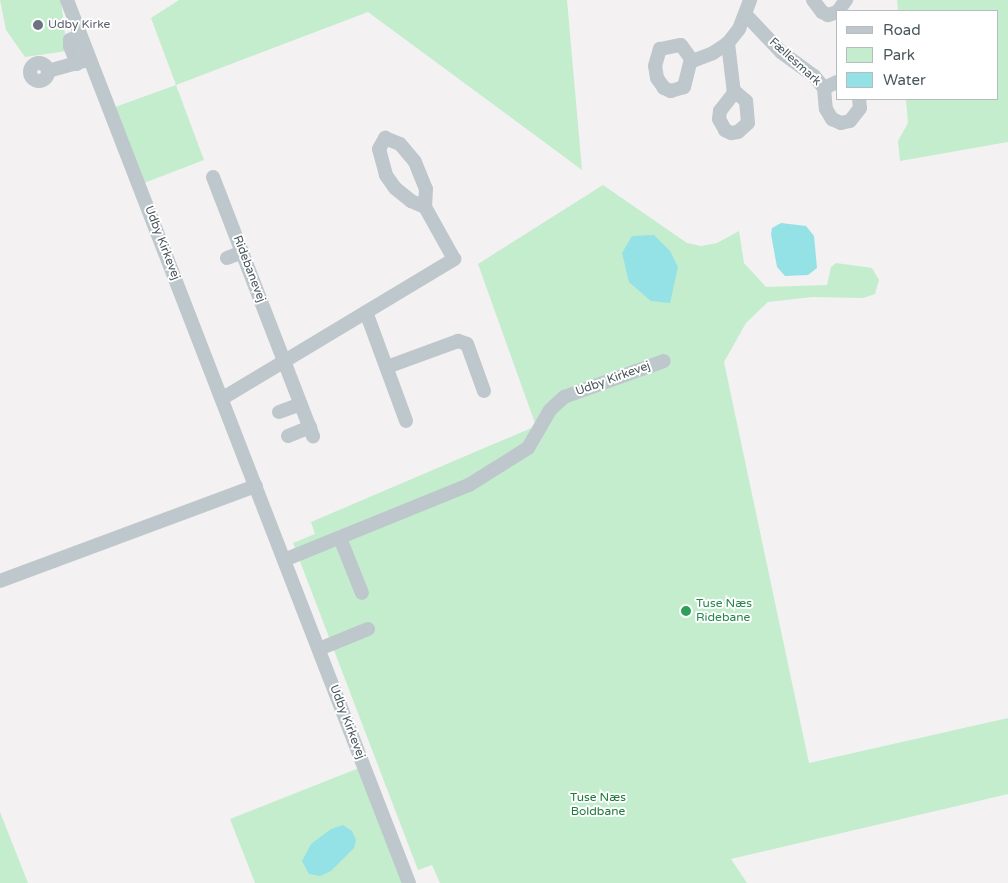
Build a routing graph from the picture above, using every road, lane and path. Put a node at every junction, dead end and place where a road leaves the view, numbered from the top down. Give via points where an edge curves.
1 (67, 0) edge
2 (750, 0) edge
3 (813, 0) edge
4 (836, 13) edge
5 (746, 15) junction
6 (728, 42) junction
7 (691, 59) dead end
8 (83, 62) junction
9 (48, 71) dead end
10 (836, 82) edge
11 (824, 88) junction
12 (734, 90) dead end
13 (860, 100) edge
14 (213, 177) dead end
15 (425, 207) junction
16 (243, 252) junction
17 (227, 258) dead end
18 (366, 312) junction
19 (284, 360) junction
20 (664, 361) dead end
21 (387, 367) junction
22 (484, 391) dead end
23 (223, 398) junction
24 (301, 404) junction
25 (279, 412) dead end
26 (406, 421) dead end
27 (288, 436) dead end
28 (256, 486) junction
29 (340, 538) junction
30 (284, 560) junction
31 (0, 581) edge
32 (362, 593) dead end
33 (368, 629) dead end
34 (319, 649) junction
35 (410, 883) edge

1 - 8 street, Udby Kirkevej via 79,36
2 - 5 street
3 - 4 street via 822,12 828,15
5 - 6 street
5 - 11 street, Fællesmark via 781,52 803,66
6 - 7 street via 713,53
6 - 12 street
8 - 9 street
8 - 23 street, Udby Kirkevej
10 - 11 street, Fællesmark
11 - 13 street, Fællesmark via 826,109 832,119 841,123 856,116
14 - 16 street, Ridebanevej
15 - 15 street via 395,188 386,175 379,149 385,138 400,144 414,162 426,189
15 - 18 street via 454,259
16 - 17 street
16 - 19 street, Ridebanevej
18 - 19 street
18 - 21 street
19 - 23 street
19 - 24 street, Ridebanevej
20 - 29 street, Udby Kirkevej via 564,397 550,410 528,448 469,485
21 - 22 street via 458,341 467,344
21 - 26 street
23 - 28 street, Udby Kirkevej
24 - 25 street
24 - 27 street, Ridebanevej via 312,432
28 - 30 street, Udby Kirkevej
28 - 31 street
29 - 30 street, Udby Kirkevej
29 - 32 street
30 - 34 street, Udby Kirkevej
33 - 34 street
34 - 35 street, Udby Kirkevej

